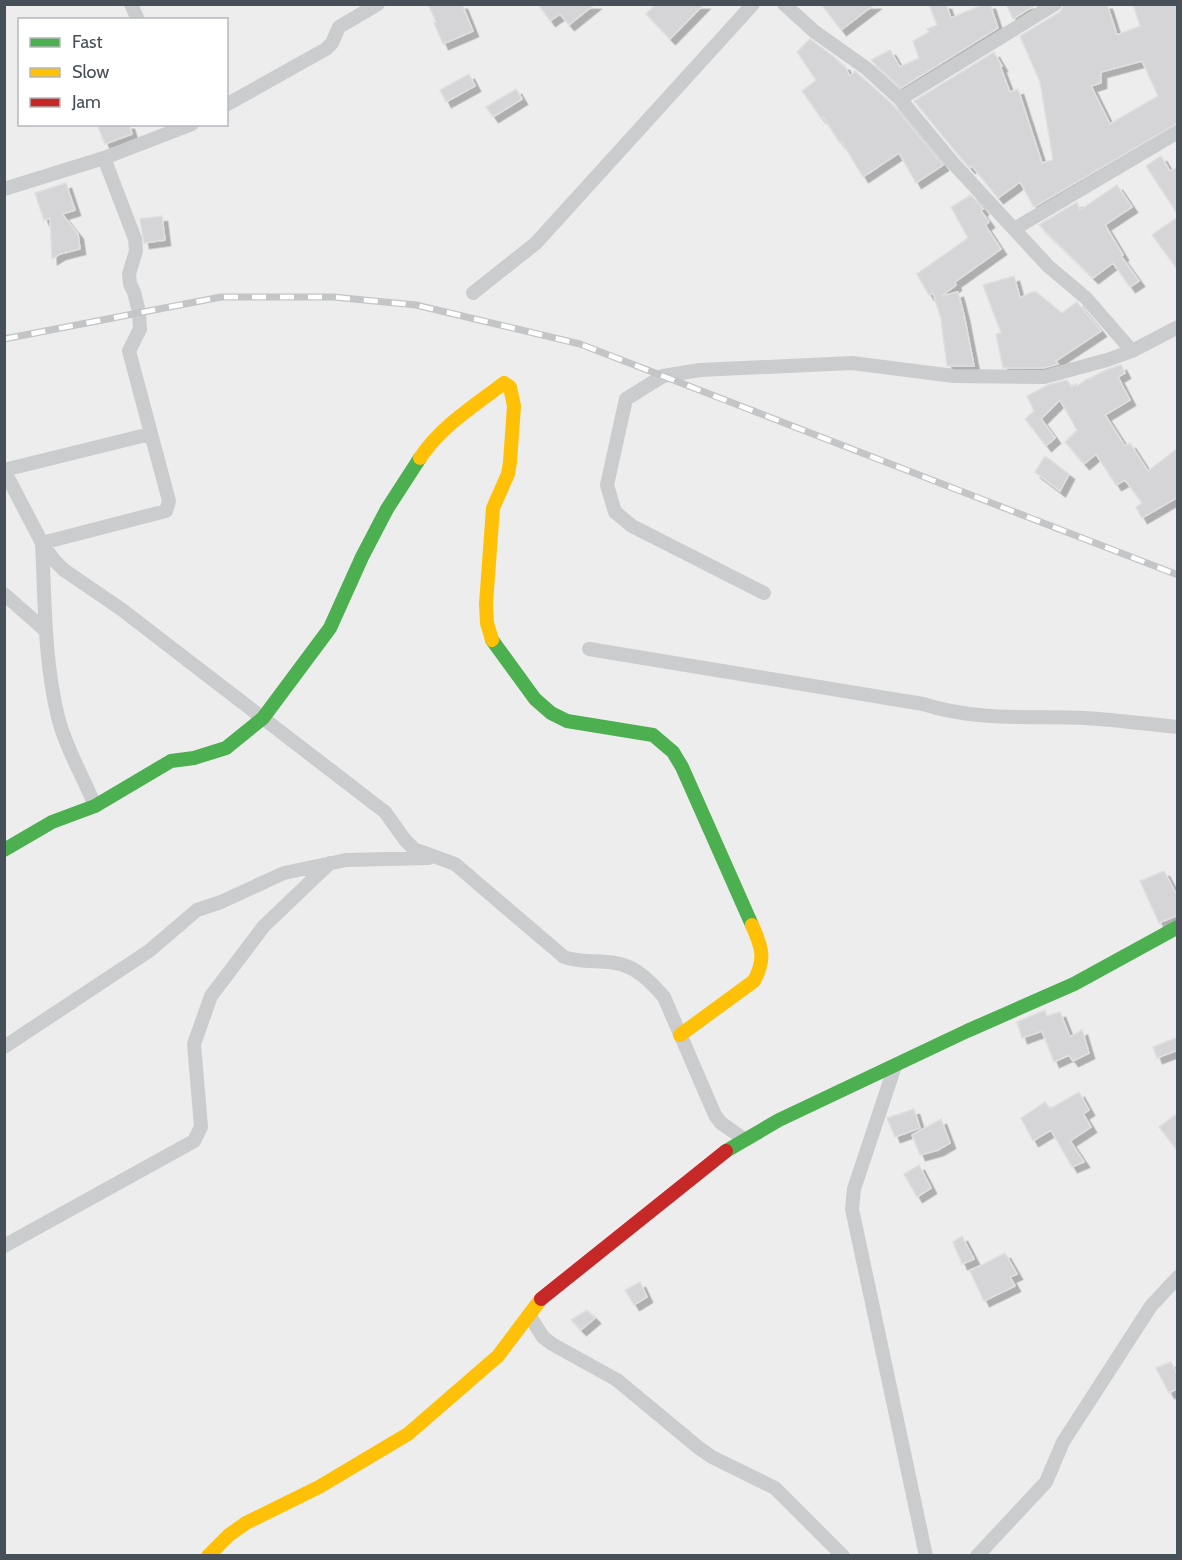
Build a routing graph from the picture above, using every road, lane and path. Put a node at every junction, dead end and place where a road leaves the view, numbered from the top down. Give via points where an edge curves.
1 (131, 4) edge
2 (378, 4) edge
3 (753, 4) edge
4 (784, 4) edge
5 (1055, 4) edge
6 (137, 18) edge
7 (900, 99) junction
8 (228, 104) edge
9 (188, 126) edge
10 (1178, 132) edge
11 (104, 158) junction
12 (4, 189) edge
13 (1014, 229) junction
14 (473, 293) dead end
15 (1178, 327) edge
16 (1132, 351) junction
17 (150, 434) junction
18 (4, 470) edge
19 (42, 543) junction
20 (764, 593) dead end
21 (4, 594) edge
22 (46, 631) junction
23 (589, 649) dead end
24 (263, 718) junction
25 (1178, 726) edge
26 (95, 806) junction
27 (4, 850) edge
28 (440, 858) junction
29 (330, 863) junction
30 (1178, 927) edge
31 (680, 1035) junction
32 (4, 1047) edge
33 (895, 1066) junction
34 (744, 1138) junction
35 (4, 1246) edge
36 (1178, 1277) edge
37 (529, 1316) junction
38 (208, 1556) edge
39 (843, 1556) edge
40 (926, 1556) edge
41 (977, 1556) edge

1 - 6 street
2 - 8 street via 339,27 326,49
3 - 14 street via 536,243
4 - 7 street
5 - 7 street
7 - 13 street
9 - 11 street
10 - 13 street
11 - 12 street
11 - 17 street via 135,239 136,251 129,274 140,329 129,351
13 - 16 street via 1048,266 1086,298
15 - 16 street
16 - 20 street via 1044,377 954,376 852,363 700,370 663,376 626,399 607,485 615,512 632,526
17 - 18 street
17 - 19 street via 169,501 166,511
18 - 19 street
19 - 22 street
19 - 24 street via 64,570
21 - 22 street
22 - 26 street via 58,717
23 - 25 street via 953,712
24 - 26 street via 226,748 171,761
24 - 28 street via 385,812 414,849
24 - 31 street via 330,628 387,509 429,445 504,383 510,387 514,406 510,462 493,508 486,604 492,640 551,713 567,721 653,735 673,752 760,943 761,968 754,981
26 - 27 street via 52,822
28 - 29 street
28 - 31 street via 455,864 564,957 635,969 664,997
29 - 32 street via 284,873 197,910 149,951
29 - 35 street via 264,926 211,996 195,1044 201,1128 194,1141
30 - 33 street via 1074,984
31 - 34 street via 714,1115
33 - 34 street
33 - 40 street via 854,1189 852,1209
34 - 37 street via 542,1298
36 - 41 street via 1151,1306 1067,1436 1046,1482
37 - 38 street via 498,1356 408,1434 319,1487 246,1523
37 - 39 street via 543,1337 617,1380 699,1449 775,1488

